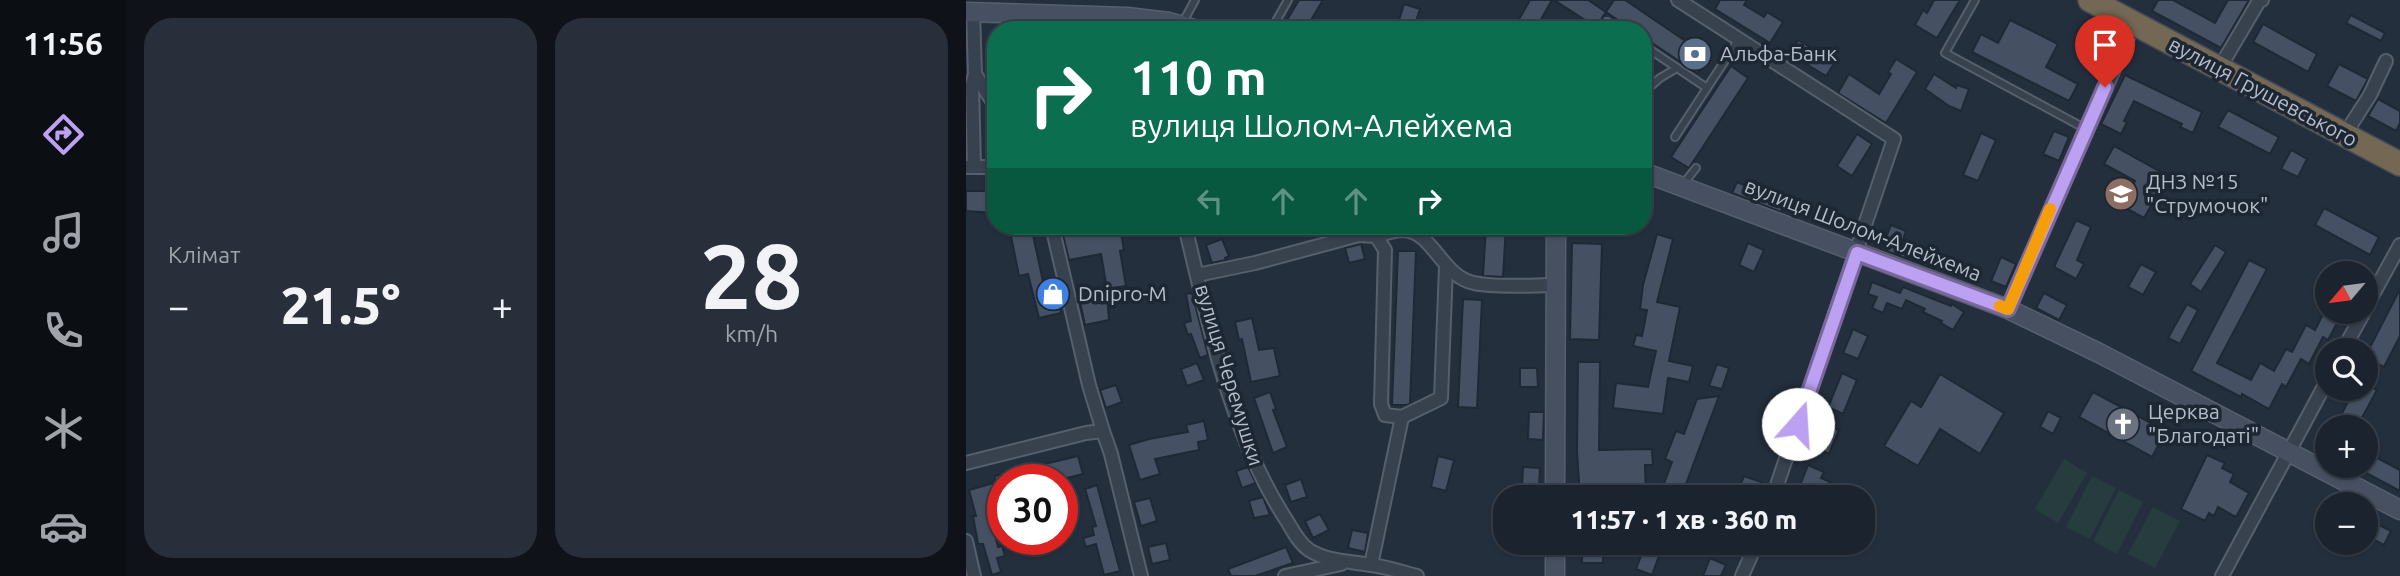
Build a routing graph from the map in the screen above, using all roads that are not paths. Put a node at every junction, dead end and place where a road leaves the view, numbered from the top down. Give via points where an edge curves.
1 (1195, 0) edge
2 (1289, 0) edge
3 (1975, 0) edge
4 (2090, 0) edge
5 (2262, 0) edge
6 (1682, 1) edge
7 (978, 9) edge
8 (1145, 21) edge
9 (1189, 21) edge
10 (1276, 21) edge
11 (2134, 24) junction
12 (1739, 39) junction
13 (1652, 52) edge
14 (2386, 61) dead end
15 (1677, 68) junction
16 (2219, 69) junction
17 (975, 74) junction
18 (1652, 85) edge
19 (1707, 88) junction
20 (987, 93) edge
21 (2086, 128) junction
22 (2346, 134) junction
23 (1675, 137) dead end
24 (2400, 164) edge
25 (970, 167) edge
26 (1696, 168) dead end
27 (1652, 175) edge
28 (1682, 186) junction
29 (1054, 235) edge
30 (1187, 235) edge
31 (1355, 235) edge
32 (1368, 235) edge
33 (1380, 235) edge
34 (1418, 235) edge
35 (1556, 235) edge
36 (1376, 236) junction
37 (2400, 245) edge
38 (1857, 253) junction
39 (1446, 267) junction
40 (1197, 275) junction
41 (1556, 285) junction
42 (2378, 285) edge
43 (2008, 309) junction
44 (2316, 401) edge
45 (1402, 417) junction
46 (1103, 431) junction
47 (2289, 451) junction
48 (966, 463) edge
49 (1555, 485) edge
50 (1777, 485) edge
51 (2400, 510) edge
52 (966, 541) edge
53 (1555, 555) edge
54 (1751, 555) edge
55 (1352, 563) junction
56 (1371, 565) junction
57 (974, 576) edge
58 (1141, 576) edge
59 (1285, 576) edge
60 (1417, 576) edge
61 (1555, 576) edge
62 (1742, 576) edge
63 (2222, 576) edge

1 - 9 lane
2 - 10 lane
3 - 21 lane via 1945,53
4 - 11 highway, вулиця Грушевського
5 - 16 street
6 - 12 street
7 - 8 street
7 - 17 street
11 - 16 highway, вулиця Грушевського
11 - 21 street
12 - 19 lane
12 - 38 street via 1894,139
13 - 15 lane
14 - 22 street
15 - 18 lane
15 - 19 lane
16 - 22 highway, вулиця Грушевського
17 - 20 street
17 - 25 street
19 - 23 lane
21 - 43 street
22 - 24 highway, вулиця Грушевського
26 - 28 lane
27 - 28 street, вулиця Шолом-Алейхема
28 - 38 street, вулиця Шолом-Алейхема
29 - 46 street
30 - 40 street, вулиця Черемушки
31 - 40 street
32 - 36 street
33 - 36 street
34 - 39 street
35 - 41 street
36 - 45 street via 1385,250 1381,404 1385,415
37 - 42 street
38 - 43 street, вулиця Шолом-Алейхема
38 - 50 street
39 - 41 street via 1475,284
39 - 45 street via 1441,398
40 - 55 street, вулиця Черемушки via 1223,373 1265,488 1306,548
41 - 49 street
43 - 47 street, вулиця Шолом-Алейхема
44 - 47 street
45 - 56 street
46 - 48 street
46 - 58 street
47 - 51 street, вулиця Шолом-Алейхема
47 - 63 street
52 - 57 street
53 - 61 street
54 - 62 street
55 - 56 street, вулиця Черемушки
55 - 59 street, вулиця Черемушки
56 - 60 street, вулиця Черемушки

